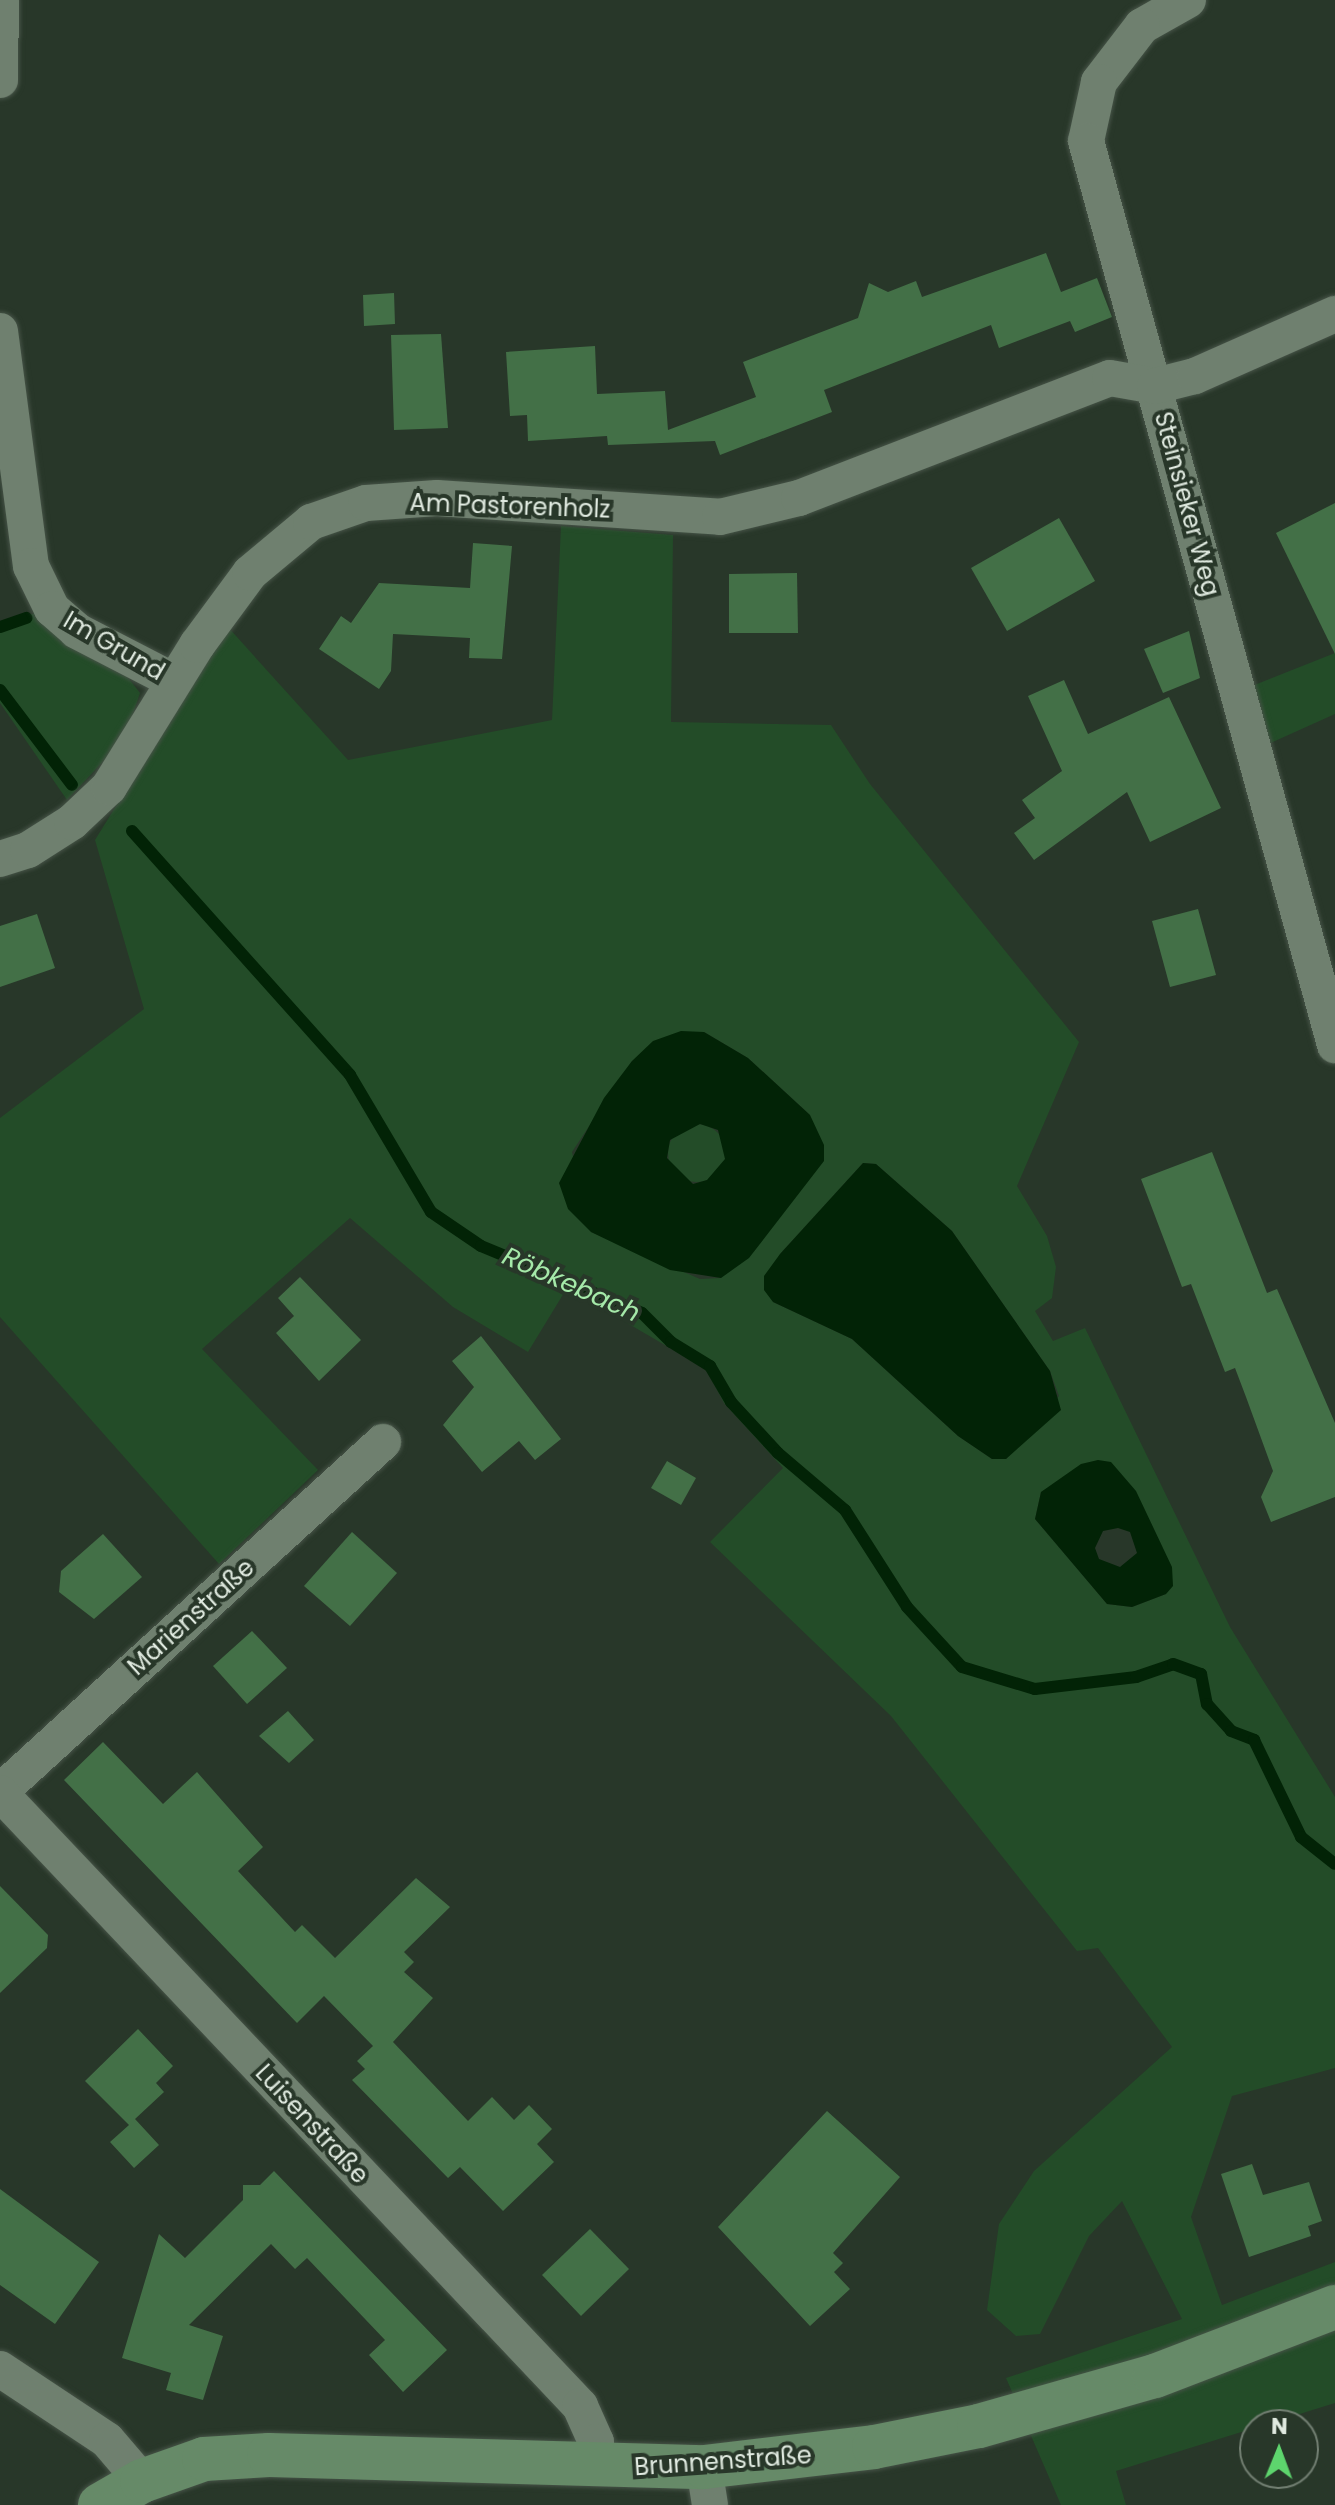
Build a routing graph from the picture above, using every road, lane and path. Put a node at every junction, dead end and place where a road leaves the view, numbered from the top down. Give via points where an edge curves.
1 (1, 0) edge
2 (1188, 0) edge
3 (0, 80) edge
4 (1335, 314) edge
5 (0, 331) edge
6 (1155, 386) junction
7 (174, 681) junction
8 (0, 859) edge
9 (1335, 1045) edge
10 (383, 1442) dead end
11 (0, 1793) edge
12 (1335, 2307) edge
13 (0, 2369) edge
14 (596, 2468) junction
15 (142, 2481) junction
16 (707, 2486) edge
17 (100, 2505) edge

1 - 3 street
2 - 6 street, Steinsieker Weg via 1142,26 1099,82 1086,141
4 - 6 street via 1195,376
5 - 7 street, Im Grund via 31,566 52,609 77,631
6 - 7 street, Am Pastorenholz via 1110,378 799,498 720,517 437,498 366,503 311,522 250,573
6 - 9 street, Steinsieker Weg
7 - 8 street, Am Pastorenholz via 109,787 72,822 28,850
10 - 11 street, Marienstraße
11 - 14 street, Luisenstraße via 580,2406 596,2442
12 - 16 street, Brunnenstraße via 1155,2376 979,2426
13 - 15 street via 107,2440
14 - 15 street, Brunnenstraße via 269,2455 204,2459
14 - 16 street, Brunnenstraße
15 - 17 street, Brunnenstraße

